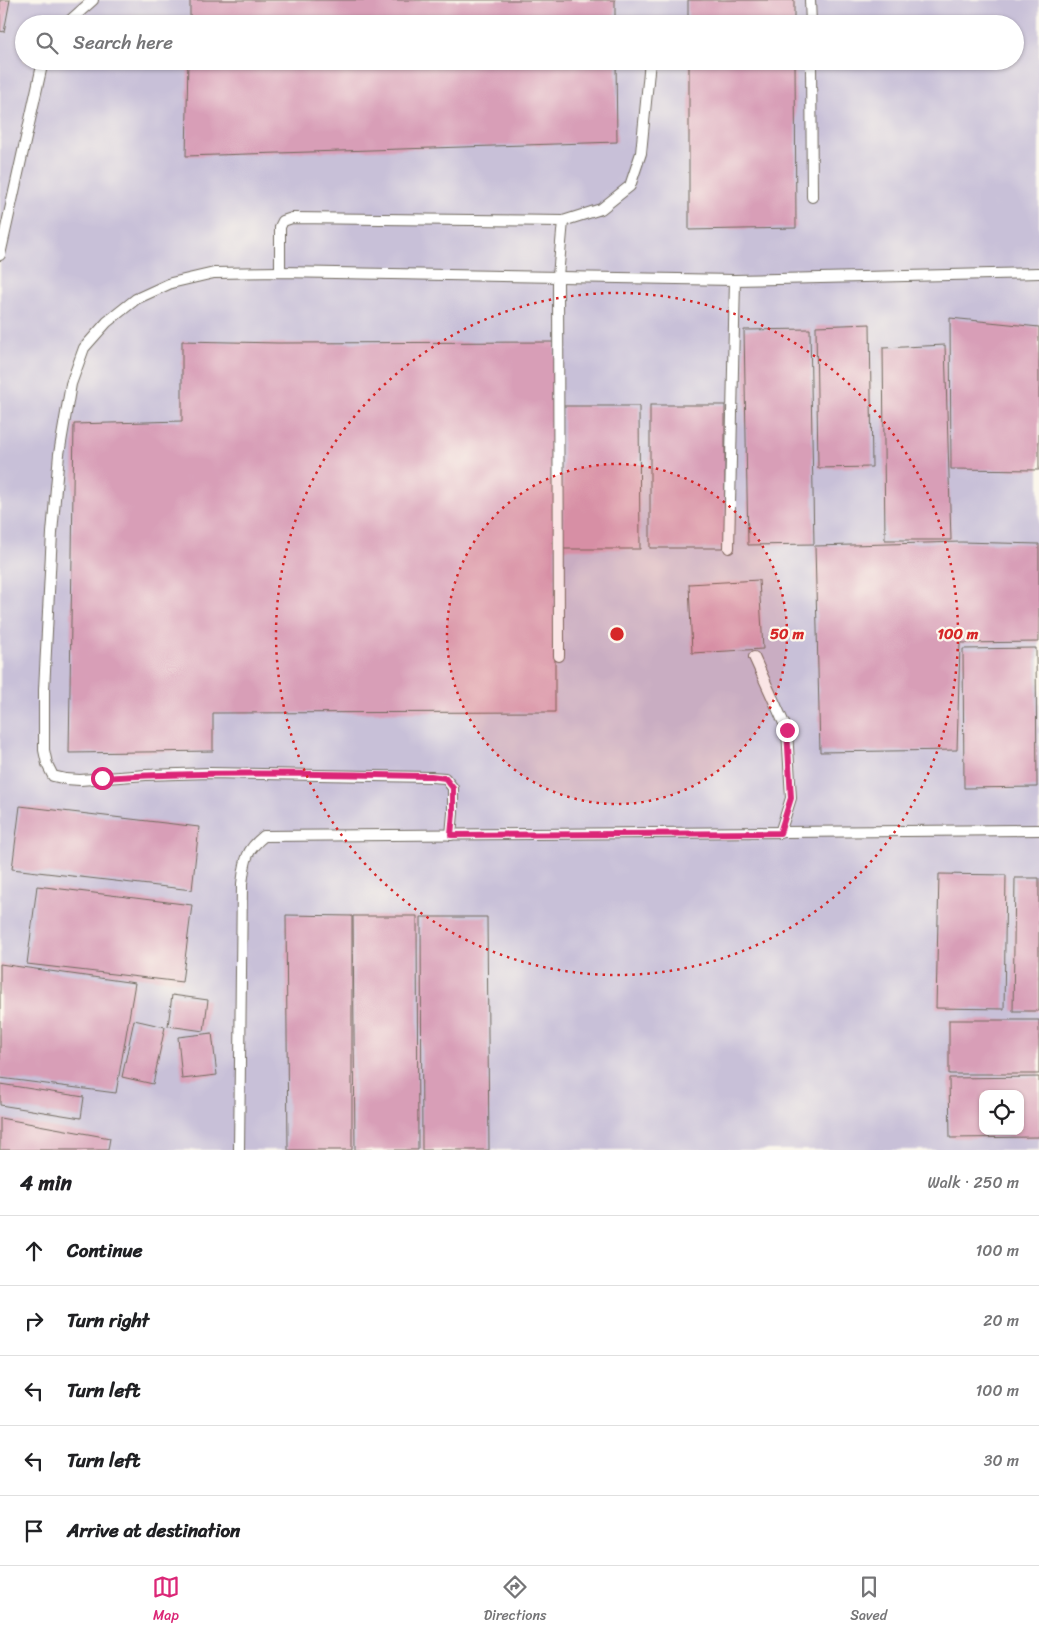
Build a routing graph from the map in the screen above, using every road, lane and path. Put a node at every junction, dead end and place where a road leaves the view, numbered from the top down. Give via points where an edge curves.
1 (93, 0) edge
2 (810, 0) edge
3 (76, 15) edge
4 (811, 15) edge
5 (41, 70) edge
6 (649, 70) edge
7 (811, 70) edge
8 (812, 197) dead end
9 (563, 221) junction
10 (0, 255) edge
11 (280, 272) junction
12 (1039, 273) edge
13 (558, 276) junction
14 (734, 280) junction
15 (729, 548) dead end
16 (559, 656) dead end
17 (754, 657) dead end
18 (1039, 830) edge
19 (780, 833) junction
20 (451, 835) junction
21 (239, 1150) edge

1 - 3 lane
2 - 4 lane
5 - 10 lane
6 - 9 lane via 641,153 630,186 602,209
7 - 8 lane
9 - 11 lane via 292,218 283,220 280,227
9 - 13 lane
11 - 13 lane
11 - 20 lane via 214,273 171,282 136,299 106,322 84,348 71,384 59,454 44,690 47,764 53,776 80,780 210,773 445,778 453,788
12 - 14 lane
13 - 14 lane
13 - 16 lane
14 - 15 lane
17 - 19 lane via 787,730 791,798
18 - 19 lane
19 - 20 lane
20 - 21 lane via 264,836 253,845 245,857 242,884

